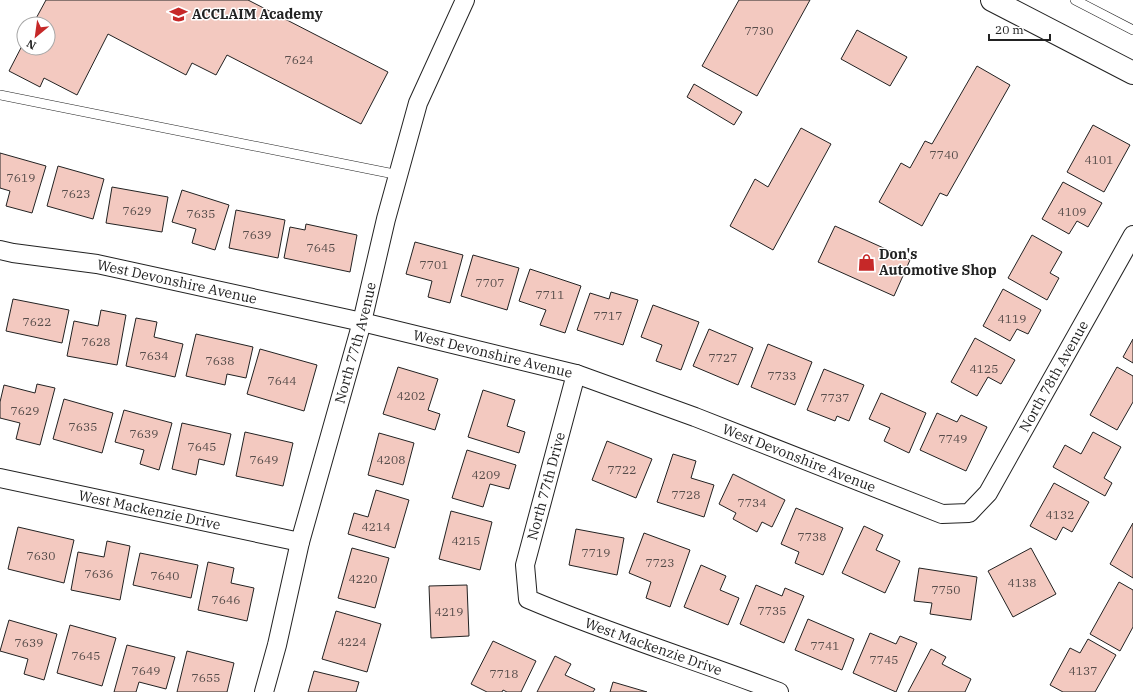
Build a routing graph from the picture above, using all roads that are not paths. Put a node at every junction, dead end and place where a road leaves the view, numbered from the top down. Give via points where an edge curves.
1 (465, 0) edge
2 (992, 0) edge
3 (1075, 0) edge
4 (1133, 30) edge
5 (1133, 74) edge
6 (0, 95) edge
7 (399, 175) junction
8 (1133, 235) edge
9 (0, 250) edge
10 (1127, 261) edge
11 (362, 322) junction
12 (576, 374) junction
13 (0, 478) edge
14 (969, 513) joint
15 (300, 542) junction
16 (528, 599) joint
17 (264, 692) edge
18 (779, 692) edge

1 - 7 street, North 77th Avenue via 418,103
2 - 5 main road
3 - 4 lane
6 - 7 lane
7 - 11 street, North 77th Avenue
8 - 10 street, North 78th Avenue
9 - 11 street, West Devonshire Avenue via 97,264
10 - 14 street, North 78th Avenue via 988,493
11 - 12 street, West Devonshire Avenue
11 - 15 street, North 77th Avenue
12 - 14 street, West Devonshire Avenue via 695,417 942,514
12 - 16 street, North 77th Drive via 525,565
13 - 15 street, West Mackenzie Drive
15 - 17 street, North 77th Avenue
16 - 18 street, West Mackenzie Drive

